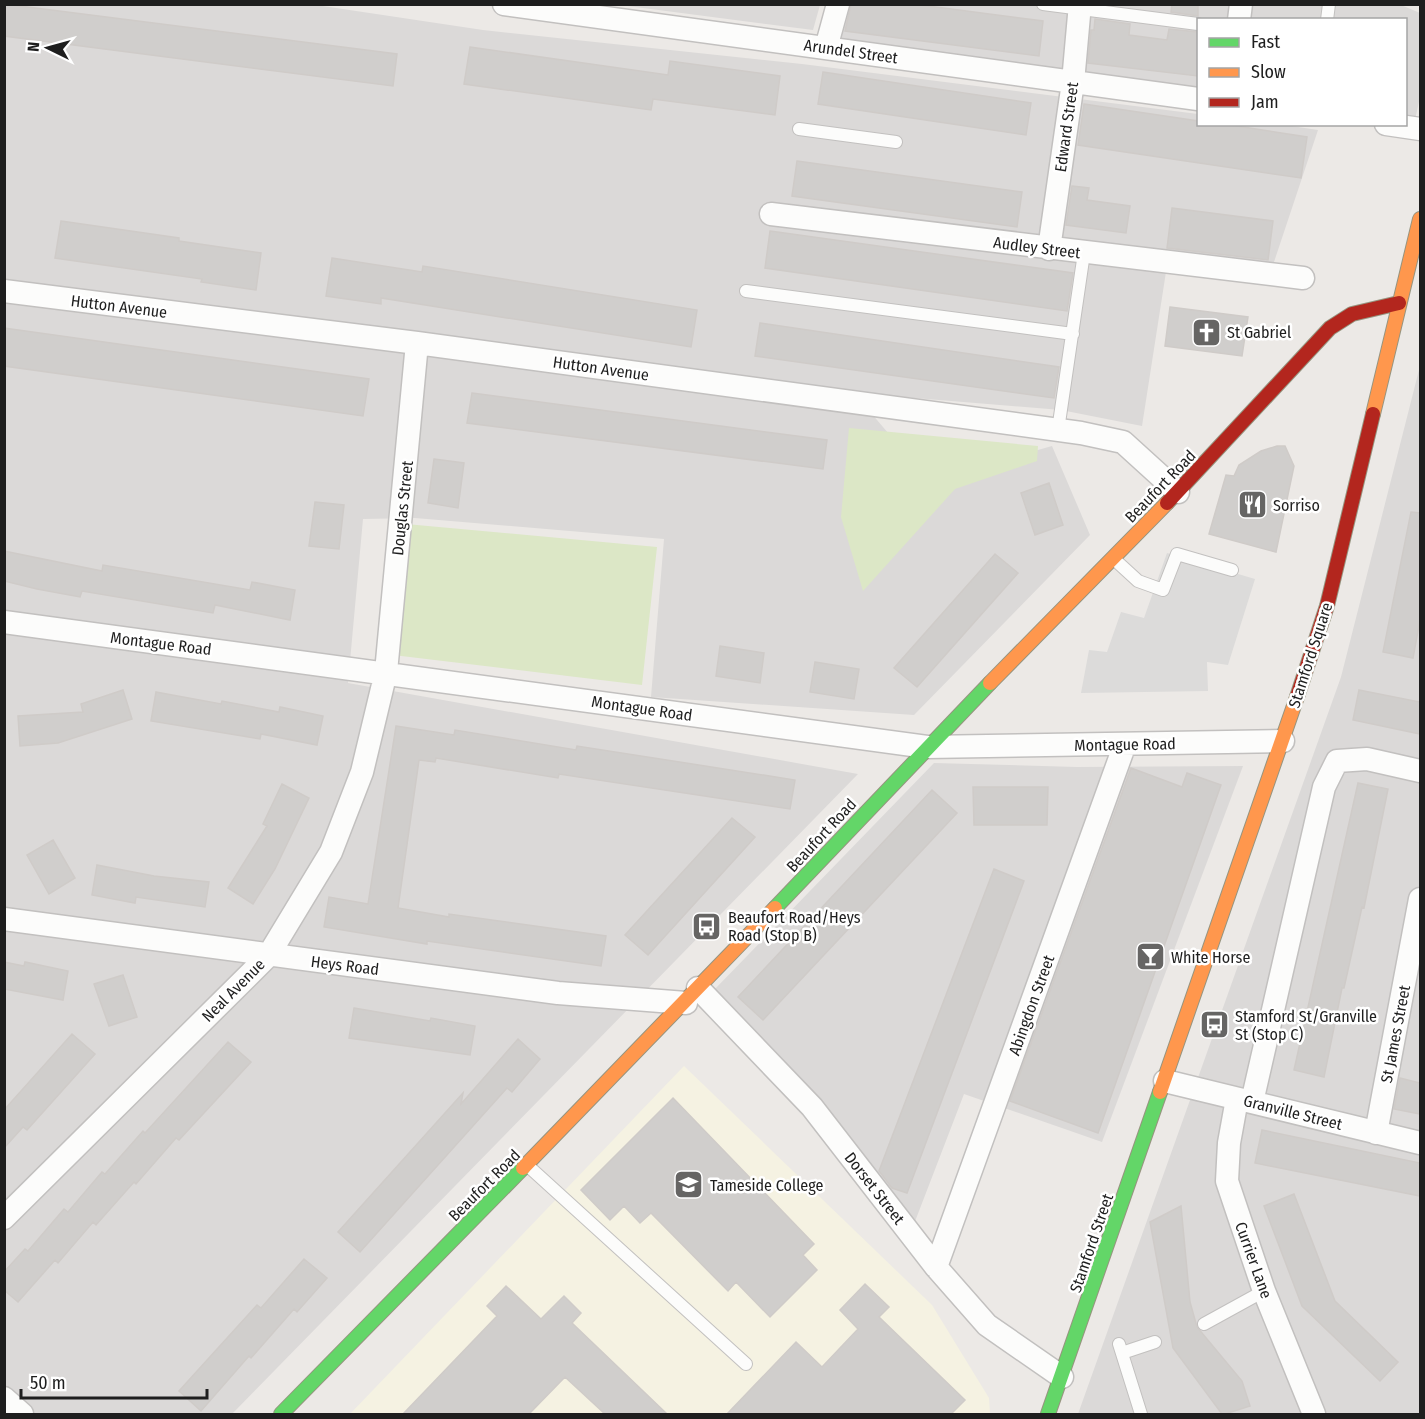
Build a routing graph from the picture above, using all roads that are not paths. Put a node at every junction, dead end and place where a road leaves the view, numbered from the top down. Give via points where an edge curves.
1 (504, 4) edge
2 (838, 4) edge
3 (1043, 4) edge
4 (1153, 4) edge
5 (1080, 7) edge
6 (1151, 18) junction
7 (1197, 24) edge
8 (826, 48) junction
9 (1073, 82) junction
10 (1197, 99) edge
11 (1400, 126) edge
12 (799, 129) dead end
13 (1420, 129) edge
14 (896, 141) dead end
15 (771, 214) dead end
16 (1420, 219) edge
17 (1049, 249) junction
18 (1084, 253) junction
19 (1302, 278) dead end
20 (4, 291) edge
21 (746, 291) dead end
22 (1398, 303) junction
23 (1072, 334) junction
24 (417, 343) junction
25 (1058, 430) junction
26 (1178, 492) junction
27 (1113, 558) junction
28 (1232, 570) dead end
29 (4, 622) edge
30 (386, 672) junction
31 (1283, 741) junction
32 (1125, 744) junction
33 (927, 747) junction
34 (1420, 771) edge
35 (1420, 899) edge
36 (4, 919) edge
37 (268, 956) junction
38 (692, 996) junction
39 (1165, 1082) junction
40 (1244, 1100) junction
41 (1376, 1133) junction
42 (1420, 1143) edge
43 (527, 1165) junction
44 (4, 1218) edge
45 (936, 1267) junction
46 (1264, 1291) junction
47 (1204, 1324) dead end
48 (1155, 1342) dead end
49 (746, 1364) dead end
50 (1062, 1377) junction
51 (4, 1398) edge
52 (22, 1414) edge
53 (281, 1414) edge
54 (1048, 1414) edge
55 (1141, 1414) edge
56 (1314, 1414) edge

1 - 8 street, Arundel Street
2 - 8 street
3 - 5 lane
4 - 6 lane
5 - 6 lane
5 - 9 street, Edward Street
6 - 7 lane
8 - 9 street, Arundel Street
9 - 10 street, Arundel Street
9 - 17 street, Edward Street
11 - 13 street
12 - 14 lane
15 - 17 street, Audley Street
16 - 22 main road, Stamford Square
17 - 18 street, Audley Street
18 - 19 street, Audley Street
18 - 23 lane
20 - 24 street, Hutton Avenue
21 - 23 lane
22 - 26 main road, Beaufort Road via 1352,314 1330,328
22 - 31 main road, Stamford Square via 1327,606
23 - 25 lane
24 - 25 street, Hutton Avenue
24 - 30 street, Douglas Street
25 - 26 street, Hutton Avenue via 1123,442
26 - 27 main road, Beaufort Road
27 - 28 lane via 1138,581 1163,590 1177,554
27 - 33 main road, Beaufort Road
29 - 30 street, Montague Road
30 - 33 street, Montague Road
30 - 37 street, Neal Avenue via 362,772 331,852
31 - 32 street, Montague Road
31 - 39 main road, Stamford Square
32 - 33 street, Montague Road
32 - 45 street, Abingdon Street
33 - 38 main road, Beaufort Road
34 - 40 street via 1367,759 1337,761 1324,787
35 - 41 street, St James Street
36 - 37 street, Heys Road
37 - 38 street, Heys Road via 558,993
37 - 44 street, Neal Avenue
38 - 43 main road, Beaufort Road
38 - 45 street, Dorset Street via 812,1107
39 - 40 street, Granville Street
39 - 50 main road, Stamford Street
40 - 41 street, Granville Street
40 - 46 street, Currier Lane via 1227,1181
41 - 42 street, Granville Street
43 - 49 lane
43 - 53 main road, Beaufort Road
45 - 50 street, Dorset Street via 987,1325
46 - 47 lane
46 - 56 street, Currier Lane
48 - 55 lane via 1120,1349
50 - 54 main road, Stamford Street
51 - 52 street

